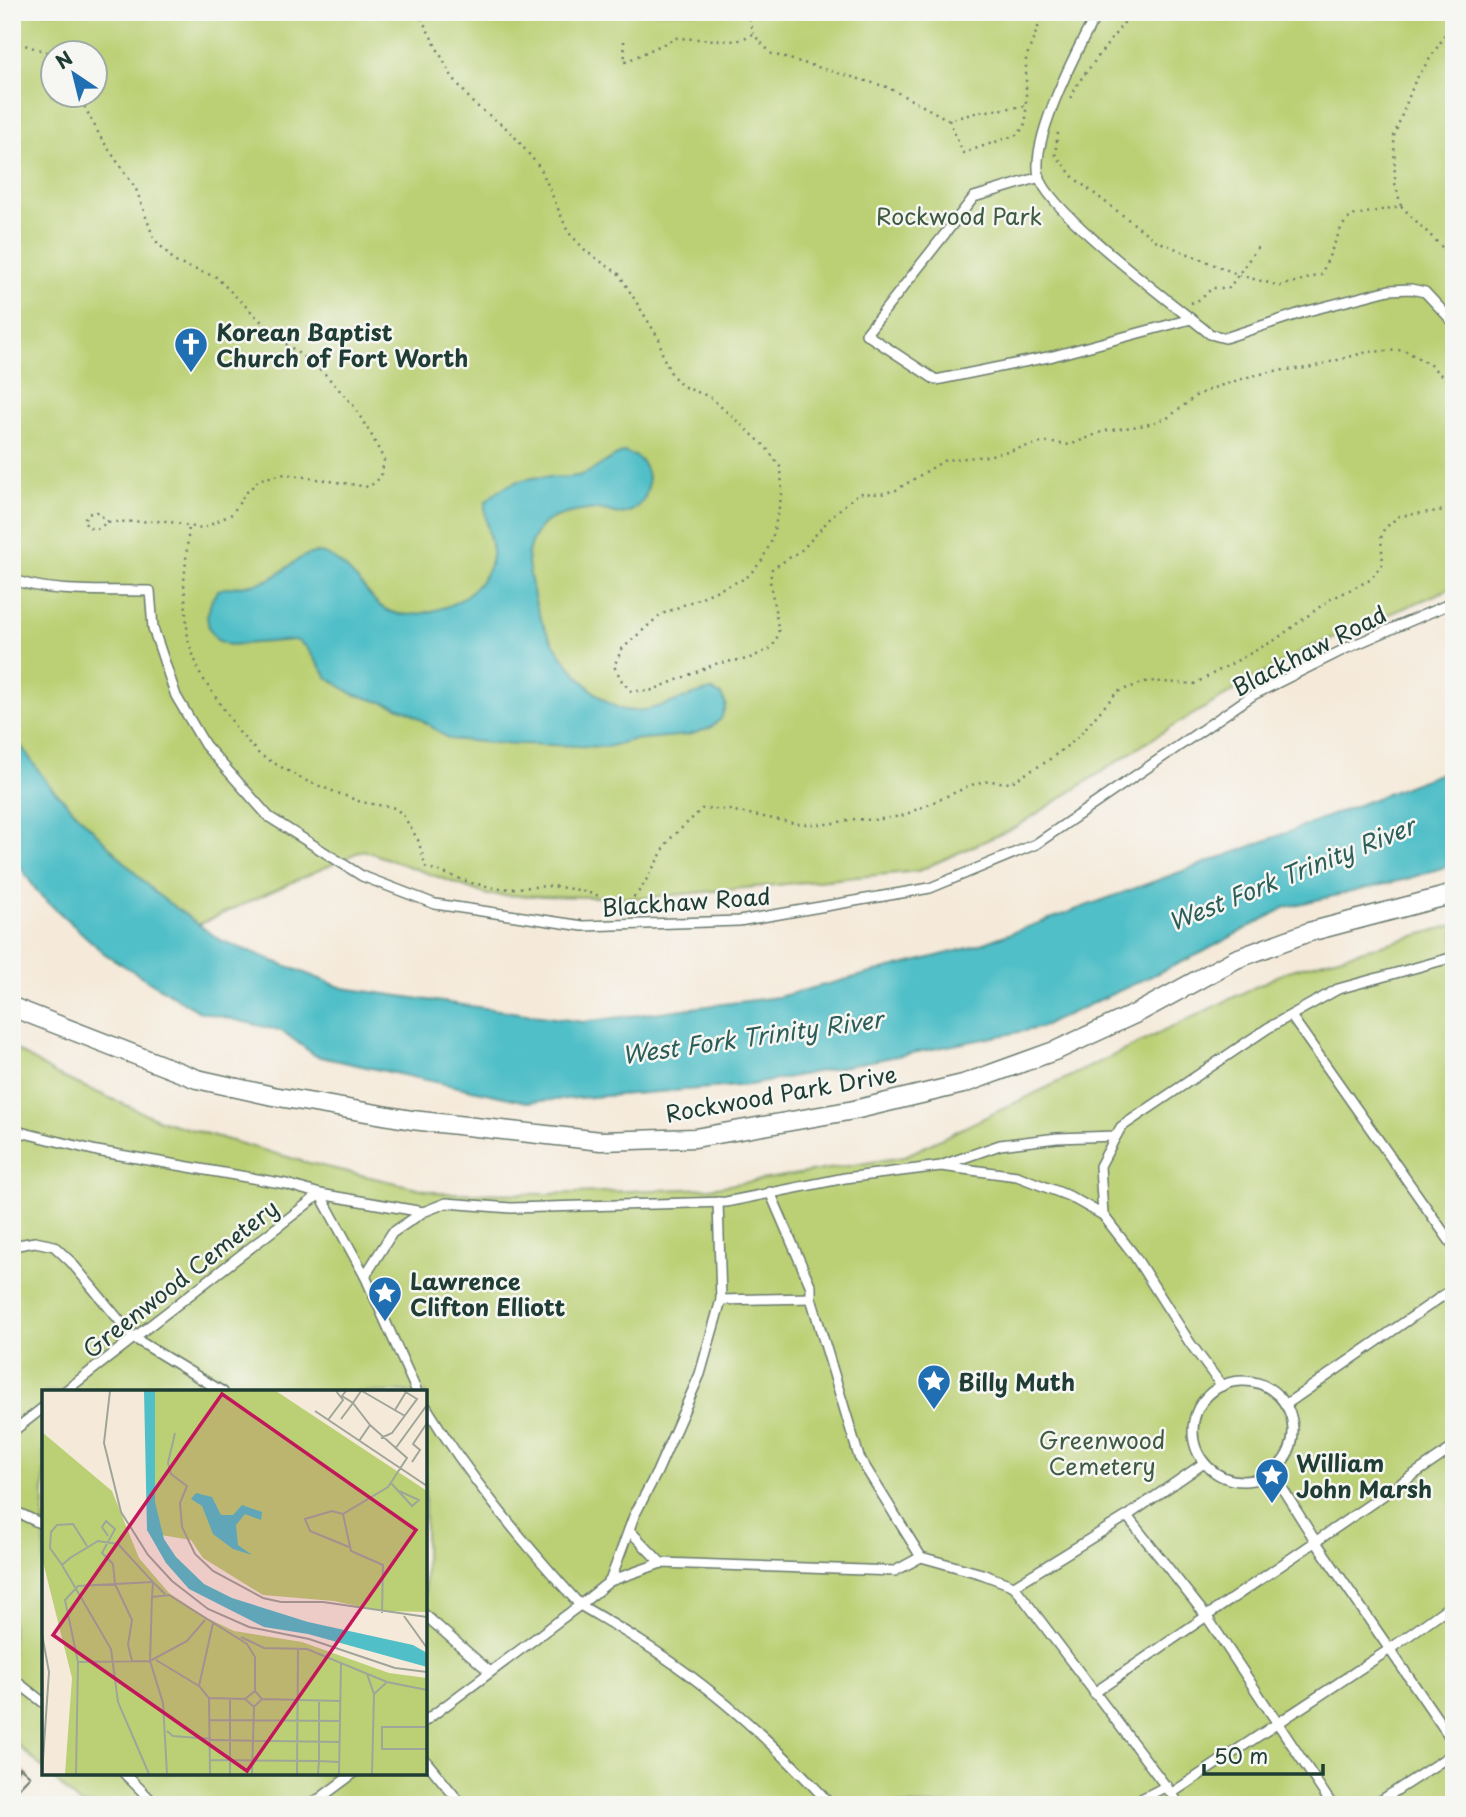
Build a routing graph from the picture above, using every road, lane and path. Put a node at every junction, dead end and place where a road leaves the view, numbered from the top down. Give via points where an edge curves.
1 (418, 12) edge
2 (748, 12) edge
3 (1044, 12) edge
4 (1098, 12) edge
5 (1132, 12) edge
6 (1454, 16) edge
7 (753, 34) junction
8 (12, 41) edge
9 (624, 41) dead end
10 (38, 49) edge
11 (1026, 106) junction
12 (1066, 107) dead end
13 (85, 108) edge
14 (949, 120) junction
15 (1058, 131) dead end
16 (1040, 177) junction
17 (1401, 206) junction
18 (1260, 244) dead end
19 (1454, 259) edge
20 (1239, 275) junction
21 (1178, 309) junction
22 (1191, 319) junction
23 (1454, 323) edge
24 (1454, 387) edge
25 (1454, 503) edge
26 (108, 522) junction
27 (189, 526) junction
28 (12, 579) edge
29 (1454, 602) edge
30 (1454, 894) edge
31 (1454, 957) edge
32 (12, 1007) edge
33 (1291, 1016) junction
34 (12, 1130) edge
35 (1116, 1136) junction
36 (941, 1166) junction
37 (770, 1192) junction
38 (320, 1194) junction
39 (718, 1202) junction
40 (423, 1212) junction
41 (1104, 1215) junction
42 (12, 1246) edge
43 (1454, 1247) edge
44 (365, 1276) junction
45 (1454, 1288) edge
46 (811, 1297) junction
47 (722, 1300) junction
48 (134, 1338) junction
49 (1222, 1386) junction
50 (67, 1390) edge
51 (220, 1390) edge
52 (416, 1390) edge
53 (1285, 1405) junction
54 (427, 1408) edge
55 (42, 1410) edge
56 (12, 1432) edge
57 (1454, 1447) edge
58 (1203, 1463) junction
59 (1272, 1472) junction
60 (12, 1510) edge
61 (1127, 1516) junction
62 (42, 1524) edge
63 (629, 1530) junction
64 (1316, 1542) junction
65 (921, 1557) junction
66 (661, 1563) junction
67 (610, 1581) junction
68 (1014, 1586) junction
69 (1454, 1603) edge
70 (580, 1605) junction
71 (1207, 1616) junction
72 (427, 1617) edge
73 (1390, 1649) junction
74 (490, 1672) junction
75 (12, 1678) edge
76 (1094, 1693) junction
77 (42, 1701) edge
78 (427, 1719) edge
79 (1276, 1723) junction
80 (1454, 1743) edge
81 (1454, 1753) edge
82 (427, 1761) edge
83 (126, 1775) edge
84 (351, 1775) edge
85 (1170, 1790) junction
86 (156, 1805) edge
87 (311, 1805) edge
88 (462, 1805) edge
89 (831, 1805) edge
90 (1129, 1805) edge
91 (1180, 1805) edge
92 (1332, 1805) edge
93 (1374, 1805) edge

1 - 24 path via 451,75 473,103 510,131 541,169 568,232 619,274 659,339 672,375 682,386 710,397 765,446 781,468 782,493 772,540 761,562 746,578 660,615 622,649 614,666 631,691 650,691 718,663 748,659 772,649 779,633 772,569 803,549 859,494 896,490 945,460 987,456 1045,442 1070,444 1104,431 1146,425 1169,417 1197,395 1248,377 1308,368 1367,352 1404,350 1429,364
2 - 7 path
3 - 11 path via 1026,58
4 - 16 lane via 1073,55 1045,129
5 - 12 path via 1078,83
6 - 17 path via 1415,81 1394,136 1395,183
7 - 9 path via 737,41 676,38 625,62
7 - 14 path via 772,54 887,87
8 - 10 path
11 - 14 path
11 - 14 path via 1020,134 962,153
13 - 27 path via 136,189 154,239 177,262 216,277 275,335 325,374 353,405 384,460 381,477 369,487 285,474 260,479 232,514 202,529
15 - 20 path via 1055,154 1074,178 1155,240
16 - 21 lane via 1052,198 1096,242
16 - 22 lane via 974,197 866,334 936,380 1054,356
17 - 19 path
17 - 20 path via 1351,216 1321,275 1280,286
18 - 20 path
20 - 21 path via 1229,288 1212,288 1201,299
21 - 22 lane
22 - 23 lane via 1210,334 1225,338 1389,290 1411,289 1425,292
25 - 27 path via 1446,510 1399,516 1384,530 1383,563 1370,580 1329,600 1275,640 1194,684 1148,681 1117,692 1074,740 1010,783 974,783 902,816 828,824 799,824 703,808 669,840 627,904 579,890 501,889 426,867 418,840 395,808 350,798 304,780 260,755 200,674 188,640 184,582
26 - 26 path via 97,512 86,514 84,520 97,529
26 - 27 path via 166,521
28 - 29 lane, Blackhaw Road via 51,588 150,591 153,628 176,696 205,745 269,817 362,876 435,904 583,926 739,921 930,888 1036,845 1253,695
30 - 32 street, Rockwood Park Drive via 1309,932 1236,959 1139,1012 963,1084 853,1110 695,1138 601,1141 412,1120 273,1096 197,1079
31 - 33 lane via 1338,989
33 - 35 lane via 1170,1092 1121,1127
33 - 43 lane
34 - 38 lane, Greenwood Cemetery
35 - 36 lane, Greenwood Cemetery via 1000,1145
35 - 41 lane via 1100,1166
36 - 37 lane, Greenwood Cemetery
36 - 41 lane, Greenwood Cemetery via 1017,1176
37 - 39 lane, Greenwood Cemetery
37 - 46 lane via 811,1287
38 - 40 lane, Greenwood Cemetery
38 - 44 lane
38 - 48 lane, Greenwood Cemetery
39 - 40 lane, Greenwood Cemetery via 511,1208 446,1203
39 - 47 lane
40 - 44 lane, Greenwood Cemetery via 392,1233
41 - 49 lane, Greenwood Cemetery
42 - 48 lane via 35,1242 54,1246
44 - 52 lane
45 - 53 lane
46 - 47 lane
46 - 65 lane via 859,1457
47 - 63 lane via 700,1374
48 - 50 lane, Greenwood Cemetery
48 - 51 lane
49 - 53 lane via 1257,1383
49 - 58 lane via 1204,1399 1193,1422 1195,1446
53 - 59 lane via 1292,1441
54 - 70 lane via 483,1492
55 - 56 lane
57 - 64 lane
58 - 59 lane via 1218,1475 1244,1481
58 - 61 lane
59 - 64 lane
60 - 62 lane
61 - 68 lane
61 - 71 lane
63 - 66 lane
63 - 67 lane
64 - 71 lane
64 - 73 lane
65 - 66 lane via 895,1571
65 - 68 lane
66 - 67 lane
67 - 70 lane
68 - 76 lane
69 - 73 lane
70 - 74 lane
70 - 89 lane via 641,1641 750,1723
71 - 76 lane
71 - 79 lane
72 - 74 lane
73 - 79 lane
73 - 80 lane
74 - 78 lane
75 - 77 lane
76 - 85 lane
79 - 85 lane
79 - 92 lane
81 - 93 lane
82 - 88 lane
83 - 86 lane
84 - 87 lane
85 - 90 lane
85 - 91 lane

